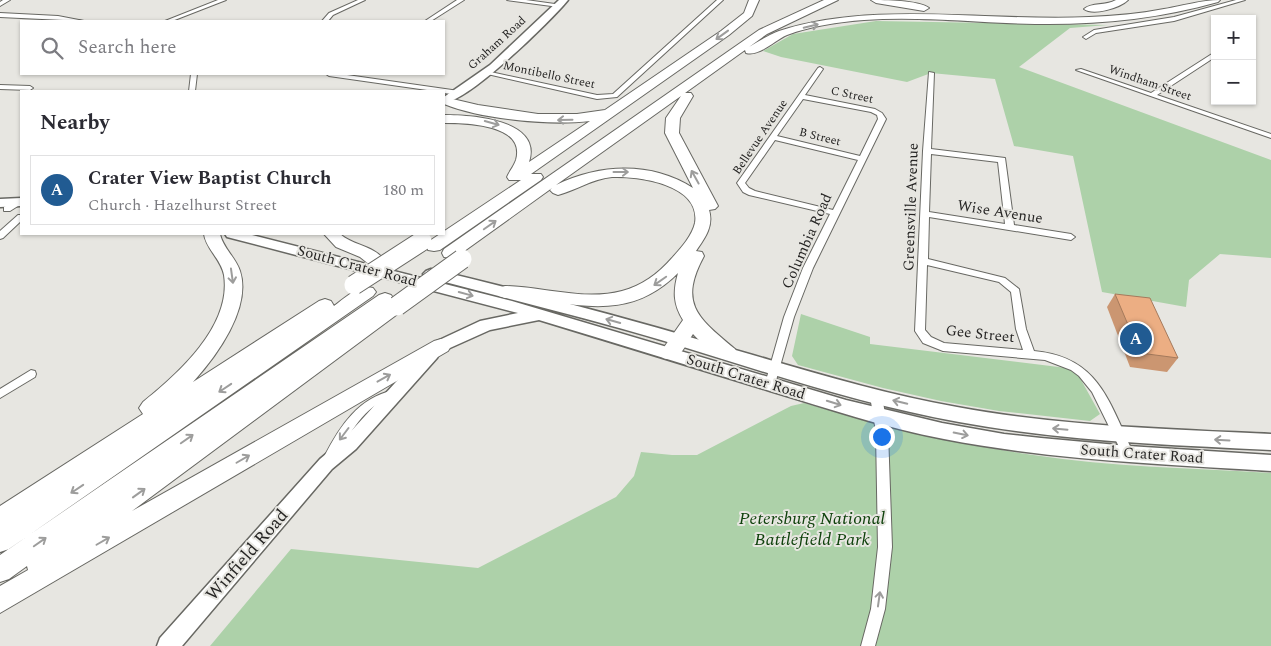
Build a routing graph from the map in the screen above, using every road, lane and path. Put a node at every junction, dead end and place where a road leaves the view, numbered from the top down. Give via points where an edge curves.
1 (7, 0) edge
2 (223, 0) edge
3 (362, 0) edge
4 (461, 0) edge
5 (510, 0) edge
6 (720, 0) edge
7 (754, 0) edge
8 (808, 0) edge
9 (876, 0) edge
10 (903, 0) edge
11 (1123, 0) edge
12 (1180, 0) edge
13 (1215, 0) edge
14 (1242, 0) edge
15 (825, 1) edge
16 (562, 3) edge
17 (0, 4) edge
18 (934, 4) dead end
19 (965, 7) dead end
20 (0, 15) edge
21 (73, 20) edge
22 (171, 20) edge
23 (326, 20) edge
24 (430, 20) edge
25 (765, 21) junction
26 (1086, 38) dead end
27 (729, 45) junction
28 (750, 50) junction
29 (1211, 57) edge
30 (820, 68) dead end
31 (1079, 70) dead end
32 (486, 73) junction
33 (930, 73) dead end
34 (194, 75) edge
35 (336, 75) edge
36 (0, 87) edge
37 (30, 88) dead end
38 (192, 90) edge
39 (438, 90) edge
40 (445, 91) edge
41 (642, 92) junction
42 (459, 93) junction
43 (1152, 95) junction
44 (687, 96) junction
45 (800, 96) junction
46 (445, 100) edge
47 (613, 112) junction
48 (445, 119) edge
49 (876, 130) joint
50 (1271, 136) edge
51 (773, 137) junction
52 (927, 152) junction
53 (862, 159) junction
54 (510, 182) junction
55 (558, 190) junction
56 (835, 213) junction
57 (925, 214) junction
58 (20, 218) edge
59 (445, 225) edge
60 (1010, 227) junction
61 (445, 230) edge
62 (212, 235) edge
63 (236, 235) edge
64 (276, 235) edge
65 (333, 235) edge
66 (0, 236) edge
67 (1071, 237) dead end
68 (429, 240) edge
69 (456, 256) junction
70 (376, 261) junction
71 (923, 261) junction
72 (505, 292) junction
73 (376, 295) junction
74 (542, 315) junction
75 (693, 320) junction
76 (928, 340) joint
77 (441, 346) junction
78 (674, 346) junction
79 (728, 354) junction
80 (1030, 354) junction
81 (31, 374) dead end
82 (773, 376) junction
83 (0, 394) edge
84 (876, 396) junction
85 (879, 415) junction
86 (1117, 433) junction
87 (1271, 442) edge
88 (1128, 454) junction
89 (1271, 463) edge
90 (2, 518) edge
91 (0, 541) edge
92 (0, 570) edge
93 (0, 594) edge
94 (0, 600) edge
95 (168, 646) edge
96 (868, 646) edge

1 - 17 street
2 - 22 street
3 - 23 street
4 - 24 street
5 - 16 street
6 - 32 street, Montibello Street via 615,96 597,98
7 -> 41 highway via 744,19
8 - 25 highway
9 - 12 highway via 951,11 1058,16 1132,11
10 - 18 highway
11 - 19 highway via 1112,6 1082,10
28 -> 13 highway via 789,31 847,19 1092,20 1158,14
14 - 26 street via 1174,19 1094,32
15 - 25 highway
15 - 28 highway
69 -> 15 highway via 763,32
16 - 32 main road, Graham Road
20 - 21 street
25 - 27 highway
27 - 41 highway
27 - 61 highway
28 - 44 highway
29 - 43 street
30 - 45 street, Bellevue Avenue
31 - 43 street, Windham Street
32 - 42 main road, Graham Road
33 - 52 street, Greensville Avenue
34 - 38 street
35 - 39 street
36 - 37 street
40 - 42 street
41 - 47 highway
42 - 46 main road, Graham Road
43 - 50 street, Windham Street
44 - 55 highway
75 -> 44 highway via 685,304 682,286 688,268 710,233 713,217 672,133 673,118
45 - 49 street, C Street via 876,112 882,116
45 - 51 street, Bellevue Avenue
47 -> 46 highway via 576,120 552,120
47 - 54 highway
48 -> 54 highway via 489,122 518,136 525,156
49 - 53 street, Columbia Road
51 - 53 street, B Street
51 - 56 street, Bellevue Avenue via 742,186 749,192
52 - 57 street, Greensville Avenue
52 - 60 street via 1002,160
53 - 56 street, Columbia Road
54 - 59 highway
55 - 69 highway
55 -> 72 highway via 599,174 625,172 650,175 677,185 692,196 700,207 703,225 670,274 639,292 611,300 583,302 527,291
56 - 82 street, Columbia Road via 789,317
57 - 60 street, Wise Avenue
57 - 71 street, Greensville Avenue
58 - 66 street
60 - 67 street, Wise Avenue
62 -> 90 highway via 230,265 233,291 224,322 202,358 161,400
63 -> 74 main road, South Crater Road
64 - 70 main road, South Crater Road
65 - 70 highway via 341,243 369,253
68 - 73 highway
69 - 73 highway, bridge
70 - 72 main road, South Crater Road
71 - 76 street, Greensville Avenue via 920,331
71 - 80 street via 1008,283 1016,290 1021,329
78 -> 72 main road, South Crater Road
73 - 90 highway
73 -> 91 highway
92 -> 73 highway
93 -> 73 highway
74 - 77 main road, Winfield Road via 486,325
74 - 78 main road, South Crater Road
75 - 78 highway
75 - 79 highway
76 - 80 street, Gee Street via 942,347
94 -> 77 highway
77 - 95 main road, Winfield Road via 350,444 326,464
78 - 79 main road, South Crater Road
78 - 82 main road, South Crater Road
79 - 82 main road, South Crater Road
80 - 86 street, Gee Street via 1058,359 1084,374
81 - 83 street
82 - 84 main road, South Crater Road
82 -> 85 main road, South Crater Road
84 - 85 street
86 -> 84 main road, South Crater Road via 1017,424
85 -> 88 main road, South Crater Road via 1004,442
96 -> 85 street via 878,610 884,566
87 -> 86 main road, South Crater Road
86 - 88 street, Gee Street
88 - 89 main road, South Crater Road

